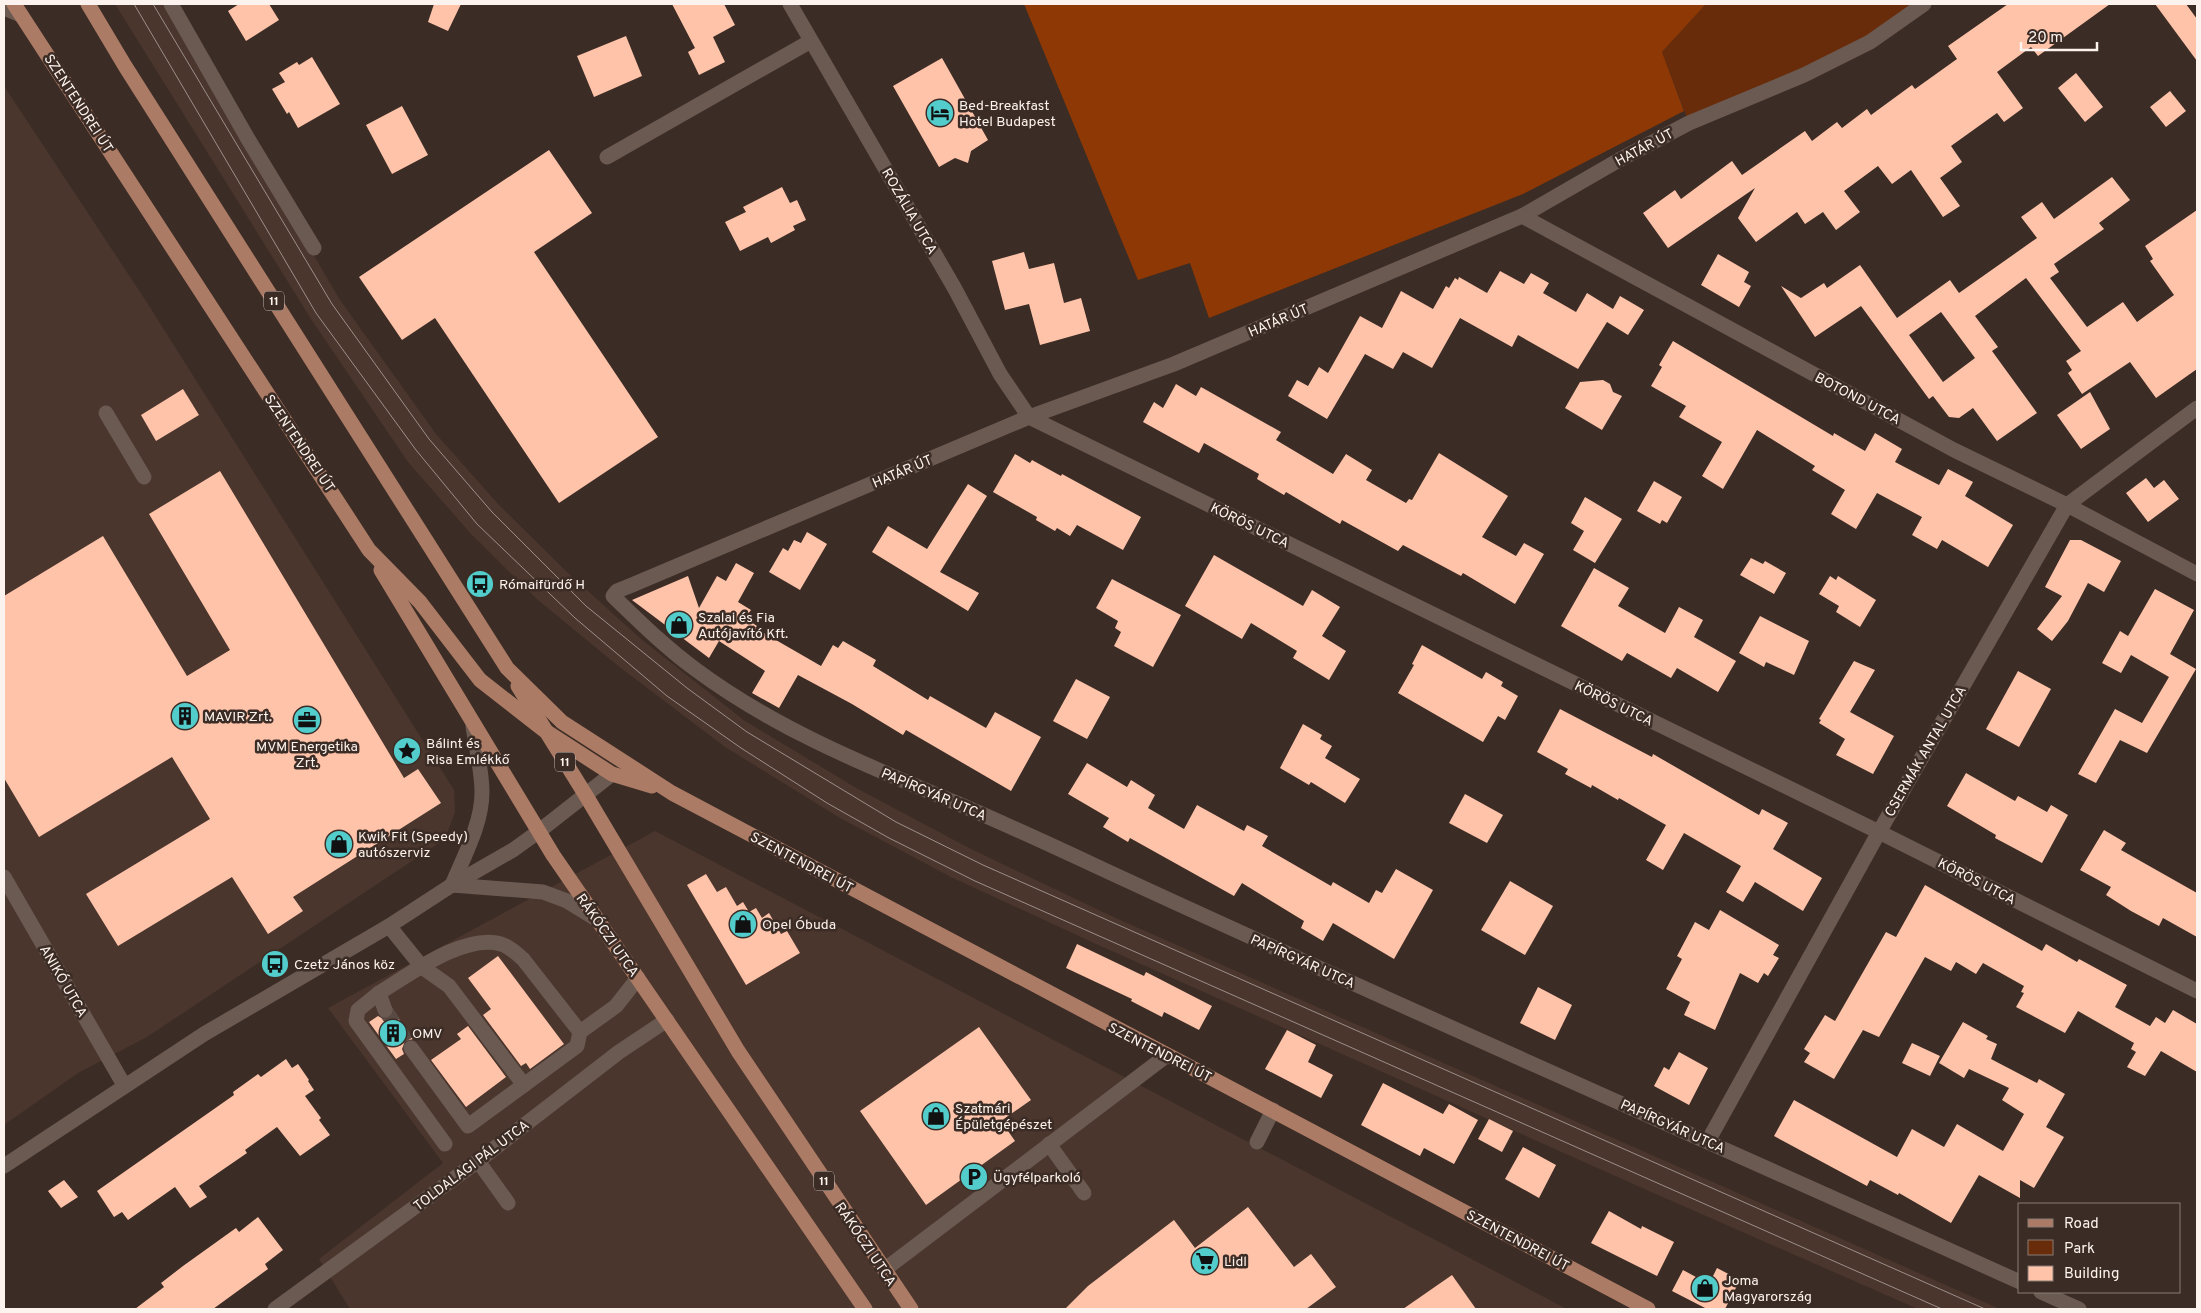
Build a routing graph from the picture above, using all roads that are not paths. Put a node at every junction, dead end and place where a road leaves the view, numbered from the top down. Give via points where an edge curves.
1 (88, 4) edge
2 (171, 4) edge
3 (790, 4) edge
4 (1924, 4) edge
5 (4, 8) edge
6 (18, 10) edge
7 (811, 41) junction
8 (607, 157) dead end
9 (1522, 216) junction
10 (314, 248) dead end
11 (2197, 408) edge
12 (106, 412) dead end
13 (1029, 417) junction
14 (144, 478) dead end
15 (2067, 505) junction
16 (369, 550) junction
17 (2197, 574) edge
18 (613, 596) joint
19 (507, 668) junction
20 (474, 726) junction
21 (544, 730) junction
22 (612, 774) junction
23 (672, 793) junction
24 (585, 794) junction
25 (538, 832) junction
26 (1879, 832) junction
27 (4, 876) edge
28 (452, 885) junction
29 (598, 920) junction
30 (389, 926) junction
31 (422, 967) junction
32 (638, 978) junction
33 (2197, 991) edge
34 (379, 993) junction
35 (385, 1010) tunnel mouth
36 (666, 1020) junction
37 (580, 1032) junction
38 (412, 1048) tunnel mouth
39 (1166, 1056) junction
40 (124, 1085) junction
41 (524, 1085) junction
42 (1273, 1110) junction
43 (1257, 1142) dead end
44 (1708, 1142) junction
45 (445, 1144) dead end
46 (1049, 1144) junction
47 (478, 1162) junction
48 (4, 1166) edge
49 (1084, 1193) dead end
50 (508, 1203) dead end
51 (884, 1270) junction
52 (2018, 1281) edge
53 (2043, 1293) edge
54 (275, 1309) edge
55 (865, 1309) edge
56 (911, 1309) edge
57 (1648, 1309) edge
58 (2080, 1309) edge

1 - 19 main road, SZENTENDREI ÚT / 11
2 - 10 street
3 - 7 street, ROZÁLIA UTCA
4 - 9 street, HATÁR ÚT via 1870,42 1804,75 1689,123
5 - 6 street
6 - 16 main road, SZENTENDREI ÚT
7 - 8 street
7 - 13 street, ROZÁLIA UTCA via 955,289 1000,374
9 - 13 street, HATÁR ÚT via 1174,364
9 - 15 street, BOTOND UTCA via 1954,450
11 - 15 street, CSERMÁK ANTAL UTCA
12 - 14 street
13 - 18 street, HATÁR ÚT via 617,591
13 - 26 street, KÖRÖS UTCA
15 - 17 street, BOTOND UTCA
15 - 26 street, CSERMÁK ANTAL UTCA
16 - 20 main road, RÁKÓCZI UTCA
16 - 21 main road, SZENTENDREI ÚT via 420,602 480,680
18 - 44 street, PAPÍRGYÁR UTCA via 662,644 698,672 802,735 1016,828 1262,943
19 - 21 main road, RÁKÓCZI UTCA / 11
19 - 23 main road, SZENTENDREI ÚT via 562,722
20 - 25 main road, RÁKÓCZI UTCA
20 - 28 street via 482,792 480,810 472,839
21 - 22 main road, SZENTENDREI ÚT
21 - 24 main road, RÁKÓCZI UTCA / 11
22 - 23 main road, SZENTENDREI ÚT
22 - 24 street
23 - 39 main road, SZENTENDREI ÚT
24 - 25 street
24 - 51 main road, RÁKÓCZI UTCA / 11 via 738,1051
25 - 28 street
25 - 29 main road, RÁKÓCZI UTCA
26 - 33 street, KÖRÖS UTCA
26 - 44 street, CSERMÁK ANTAL UTCA
27 - 40 street, ANIKÓ UTCA
28 - 29 street via 542,892 567,901
28 - 30 street
29 - 32 main road, RÁKÓCZI UTCA
30 - 31 street
30 - 40 street via 204,1034
31 - 34 street
31 - 37 street via 466,945 501,944 523,959
31 - 41 street via 449,986
32 - 36 main road, RÁKÓCZI UTCA
32 - 37 street via 616,1006
34 - 35 street
34 - 45 street via 358,1010 356,1021
36 - 47 street, TOLDALAGI PÁL UTCA via 619,1052
36 - 55 main road, RÁKÓCZI UTCA
37 - 41 street via 577,1046
38 - 41 street via 468,1126
39 - 42 main road, SZENTENDREI ÚT
39 - 46 street
40 - 48 street
42 - 43 street
42 - 57 main road, SZENTENDREI ÚT
44 - 52 street, PAPÍRGYÁR UTCA
46 - 49 street
46 - 51 street
47 - 50 street
47 - 54 street, TOLDALAGI PÁL UTCA
51 - 56 main road, RÁKÓCZI UTCA / 11
53 - 58 street

